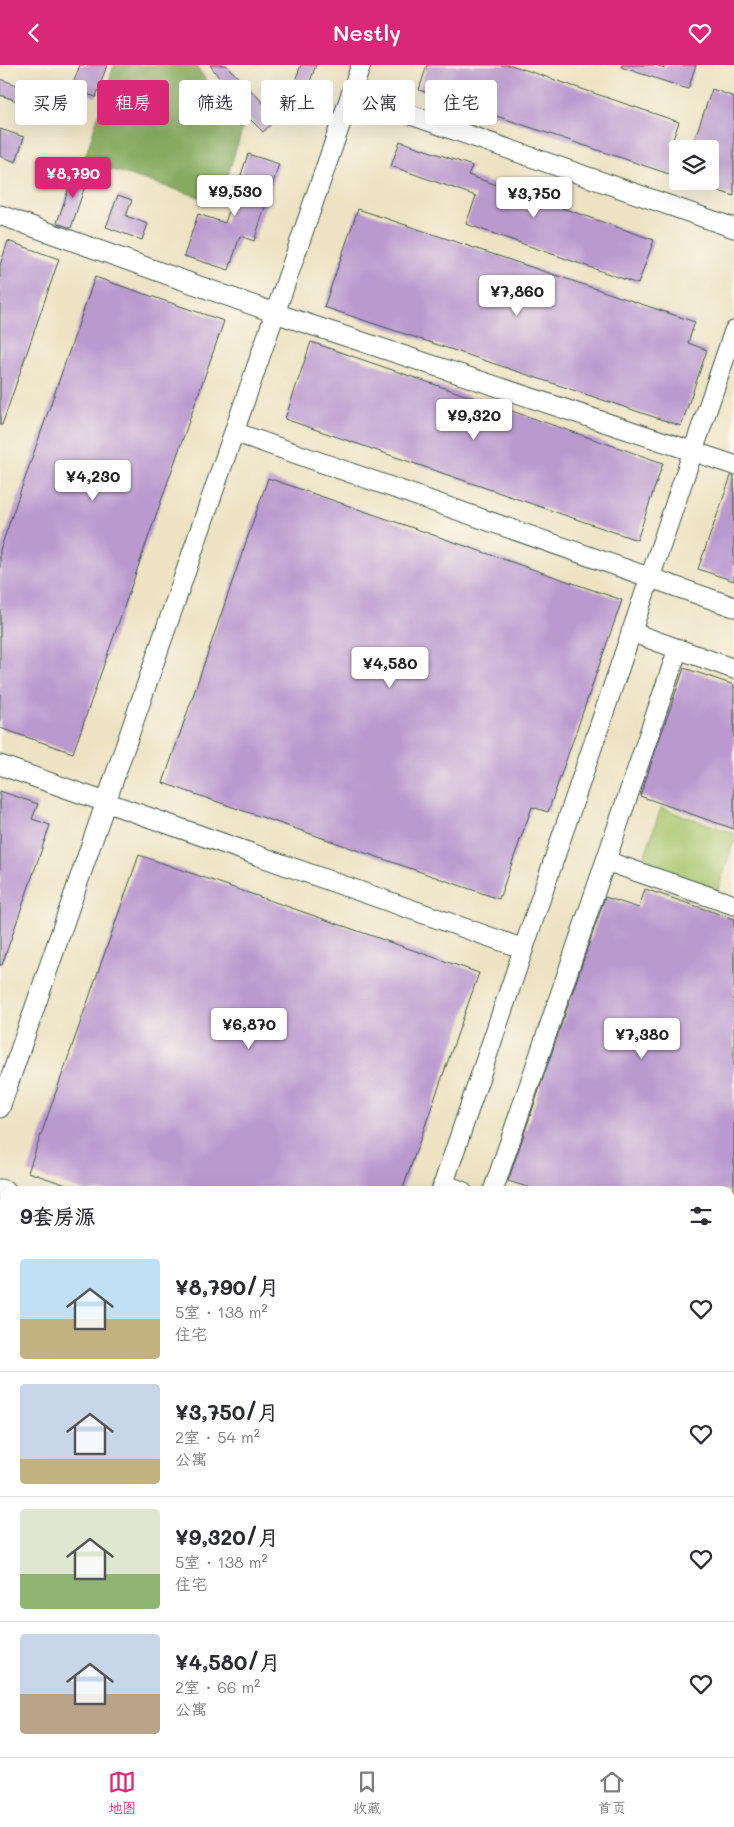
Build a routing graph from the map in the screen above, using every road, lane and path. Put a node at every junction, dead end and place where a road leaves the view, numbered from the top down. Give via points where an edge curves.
1 (361, 65) edge
2 (356, 80) edge
3 (415, 116) edge
4 (343, 117) edge
5 (0, 215) edge
6 (734, 228) edge
7 (275, 313) junction
8 (734, 331) edge
9 (234, 433) junction
10 (693, 451) junction
11 (734, 465) edge
12 (650, 577) junction
13 (734, 607) edge
14 (631, 633) junction
15 (678, 649) junction
16 (734, 669) edge
17 (0, 765) edge
18 (106, 802) junction
19 (606, 861) junction
20 (734, 905) edge
21 (524, 949) junction
22 (0, 1108) edge
23 (443, 1186) edge
24 (495, 1186) edge

1 - 2 street
3 - 6 street
4 - 7 street
5 - 7 street
7 - 9 street
7 - 10 street
8 - 10 street
9 - 12 street
9 - 18 street
10 - 11 street
10 - 12 street
12 - 13 street
12 - 14 street
14 - 15 street
14 - 21 street
15 - 16 street
15 - 19 street
17 - 18 street
18 - 21 street
18 - 22 street
19 - 20 street
19 - 24 street
21 - 23 street

